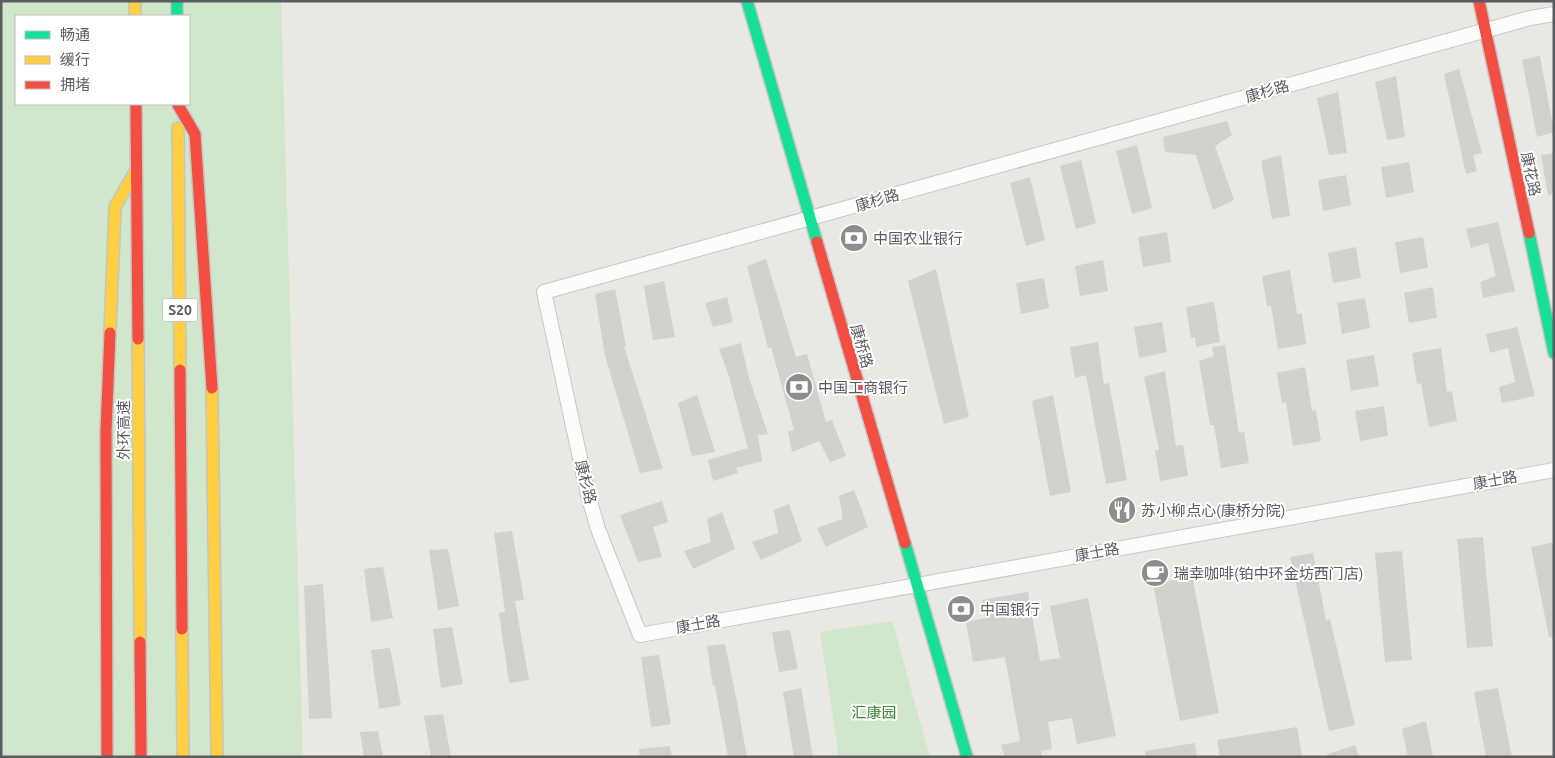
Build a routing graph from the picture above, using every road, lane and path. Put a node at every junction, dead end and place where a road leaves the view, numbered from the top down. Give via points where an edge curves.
1 (135, 1) edge
2 (177, 1) edge
3 (747, 1) edge
4 (1479, 1) edge
5 (1554, 14) edge
6 (135, 15) edge
7 (178, 15) edge
8 (1485, 30) junction
9 (136, 105) edge
10 (178, 105) edge
11 (136, 170) junction
12 (810, 218) junction
13 (1554, 353) edge
14 (1554, 470) edge
15 (916, 584) junction
16 (640, 635) joint
17 (107, 757) edge
18 (141, 757) edge
19 (183, 757) edge
20 (216, 757) edge
21 (967, 757) edge

1 - 6 main road
2 - 7 main road
3 - 12 main road, 康桥路
4 - 8 main road, 康花路
5 - 8 street, 康杉路
8 - 12 street, 康杉路
8 - 13 main road, 康花路
9 - 11 main road, 外环高速
10 - 19 main road, S20
10 - 20 main road via 195,134 209,330 214,457
11 - 17 main road via 115,208 114,217 106,431
11 - 18 main road, 外环高速
12 - 15 main road, 康桥路
12 - 16 street, 康杉路 via 544,292 588,495
14 - 15 street, 康士路
15 - 16 street, 康士路
15 - 21 main road, 康桥路

